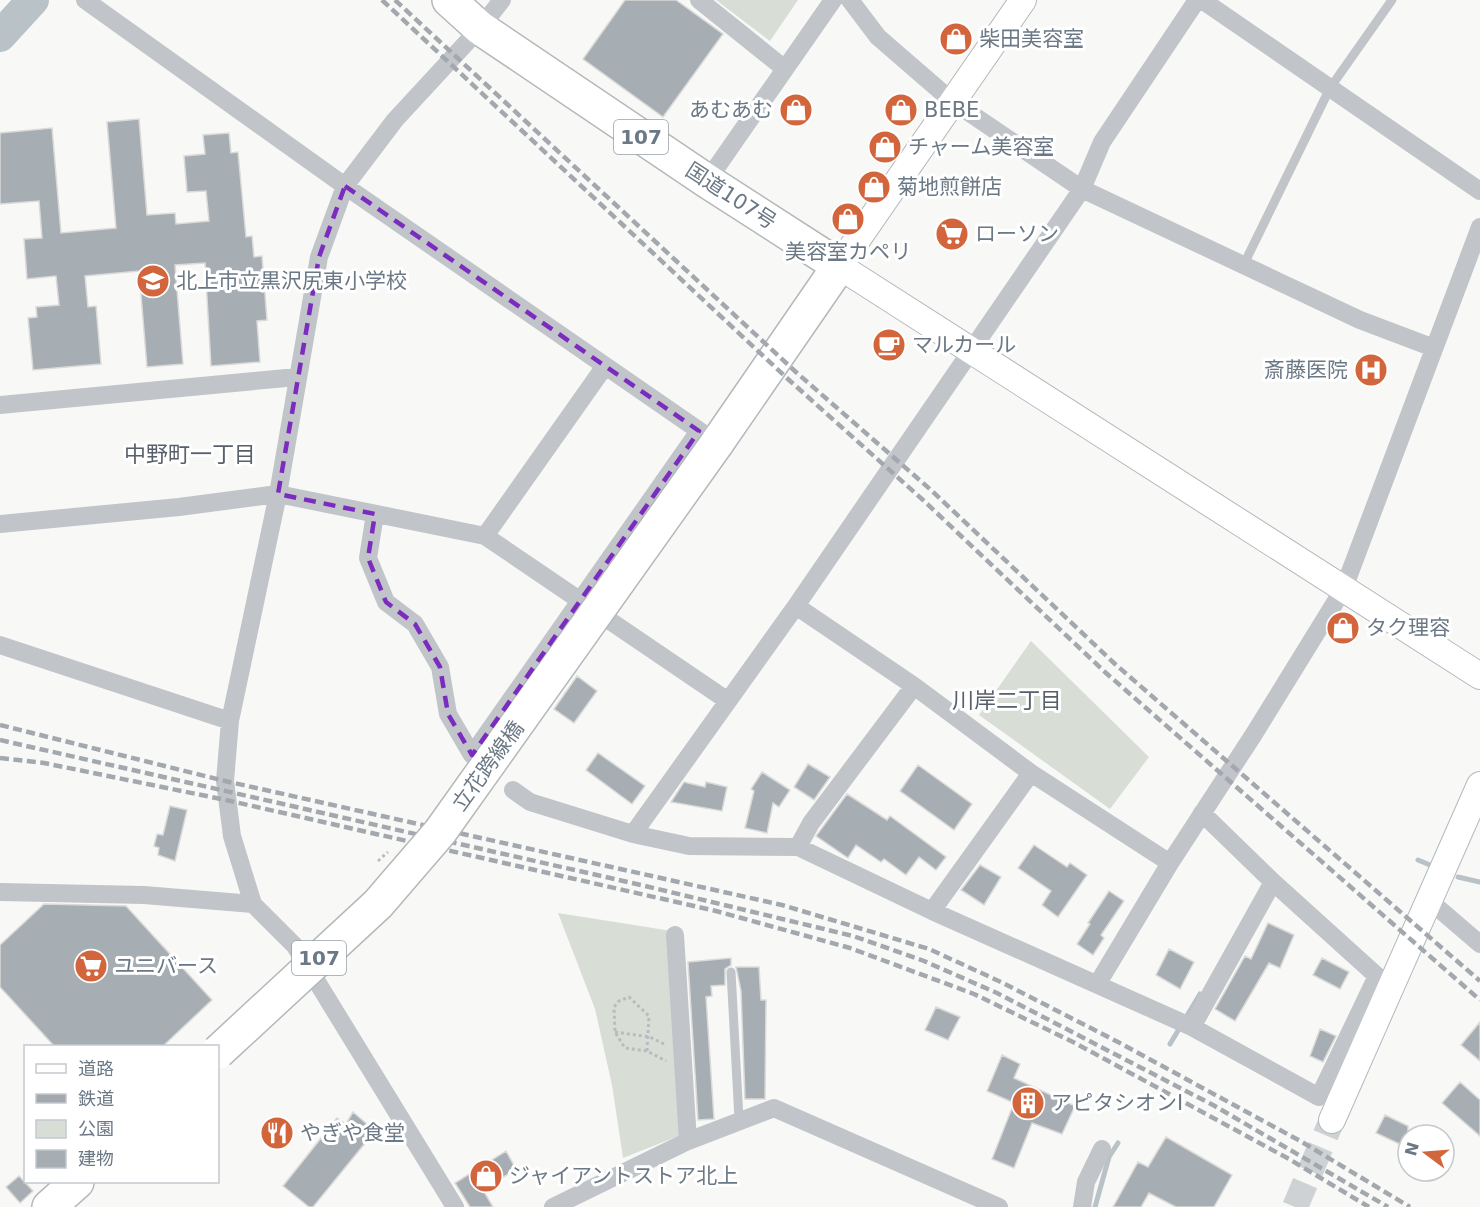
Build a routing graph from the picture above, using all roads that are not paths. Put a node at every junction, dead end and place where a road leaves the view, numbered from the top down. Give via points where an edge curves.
1 (85, 0) edge
2 (449, 0) edge
3 (502, 0) edge
4 (699, 0) edge
5 (833, 0) edge
6 (850, 0) edge
7 (1023, 0) edge
8 (1197, 0) edge
9 (1202, 0) edge
10 (1392, 0) edge
11 (480, 28) junction
12 (785, 69) junction
13 (1330, 88) junction
14 (952, 101) junction
15 (707, 181) junction
16 (345, 186) junction
17 (1082, 189) junction
18 (1480, 191) edge
19 (1480, 227) edge
20 (1244, 264) junction
21 (839, 266) junction
22 (1434, 348) junction
23 (972, 350) junction
24 (605, 366) junction
25 (297, 377) junction
26 (0, 405) edge
27 (708, 437) junction
28 (278, 494) junction
29 (375, 514) junction
30 (0, 524) edge
31 (485, 536) junction
32 (1344, 588) junction
33 (581, 599) junction
34 (796, 606) junction
35 (0, 645) edge
36 (1480, 676) edge
37 (914, 686) junction
38 (728, 701) junction
39 (230, 721) junction
40 (1032, 773) junction
41 (1480, 785) edge
42 (513, 790) dead end
43 (1202, 813) junction
44 (633, 834) junction
45 (798, 846) junction
46 (1170, 863) junction
47 (1273, 882) junction
48 (0, 892) edge
49 (1431, 902) junction
50 (253, 904) junction
51 (932, 911) junction
52 (675, 935) dead end
53 (1480, 944) edge
54 (731, 972) dead end
55 (1098, 983) junction
56 (1192, 1027) junction
57 (219, 1051) edge
58 (739, 1119) junction
59 (1332, 1120) tunnel mouth
60 (688, 1141) junction
61 (1102, 1149) dead end
62 (76, 1183) edge
63 (49, 1207) edge
64 (455, 1207) edge
65 (553, 1207) edge
66 (999, 1207) edge
67 (1082, 1207) edge

1 - 16 street
2 - 11 highway, 国道107号 / 107
3 - 11 street
4 - 12 street
5 - 12 street
6 - 14 street via 878,37
7 - 14 street
8 - 17 street via 1102,142
9 - 13 street
10 - 13 lane
11 - 15 highway, 国道107号 / 107
11 - 16 street via 395,120
12 - 15 street
13 - 18 street
13 - 20 lane
14 - 17 street
14 - 21 street
15 - 21 highway, 国道107号 / 107
16 - 24 street
16 - 25 street via 319,257
17 - 20 street
17 - 23 street
19 - 22 street
20 - 22 street via 1360,320
21 - 23 street
21 - 27 highway, 107
22 - 32 street
23 - 32 street
23 - 34 street
24 - 27 street
24 - 31 street
25 - 26 street
25 - 28 street
27 - 33 street
27 - 57 highway, 立花跨線橋 / 107, bridge via 440,832 378,904
28 - 29 street
28 - 30 street
28 - 39 street
29 - 31 street
29 - 33 street via 368,558 386,602 416,624 440,667 448,714 472,755
31 - 33 street
32 - 36 street
32 - 43 street
33 - 38 street
34 - 37 street
34 - 38 street
35 - 39 street
37 - 40 street
37 - 45 street
38 - 44 street
39 - 50 street via 226,800
40 - 46 street
40 - 51 street
41 - 49 street
42 - 44 street via 530,802
43 - 46 street
43 - 47 street
44 - 45 street via 689,846
45 - 51 street
46 - 55 street
47 - 56 street
47 - 56 street via 1377,976 1319,1097
48 - 50 street via 144,895
49 - 53 street
49 - 59 street
50 - 64 street via 295,946
51 - 55 street
52 - 60 street
54 - 58 lane
55 - 56 street
58 - 60 street
58 - 66 street via 774,1108
60 - 65 street
61 - 67 street via 1086,1182
62 - 63 highway

